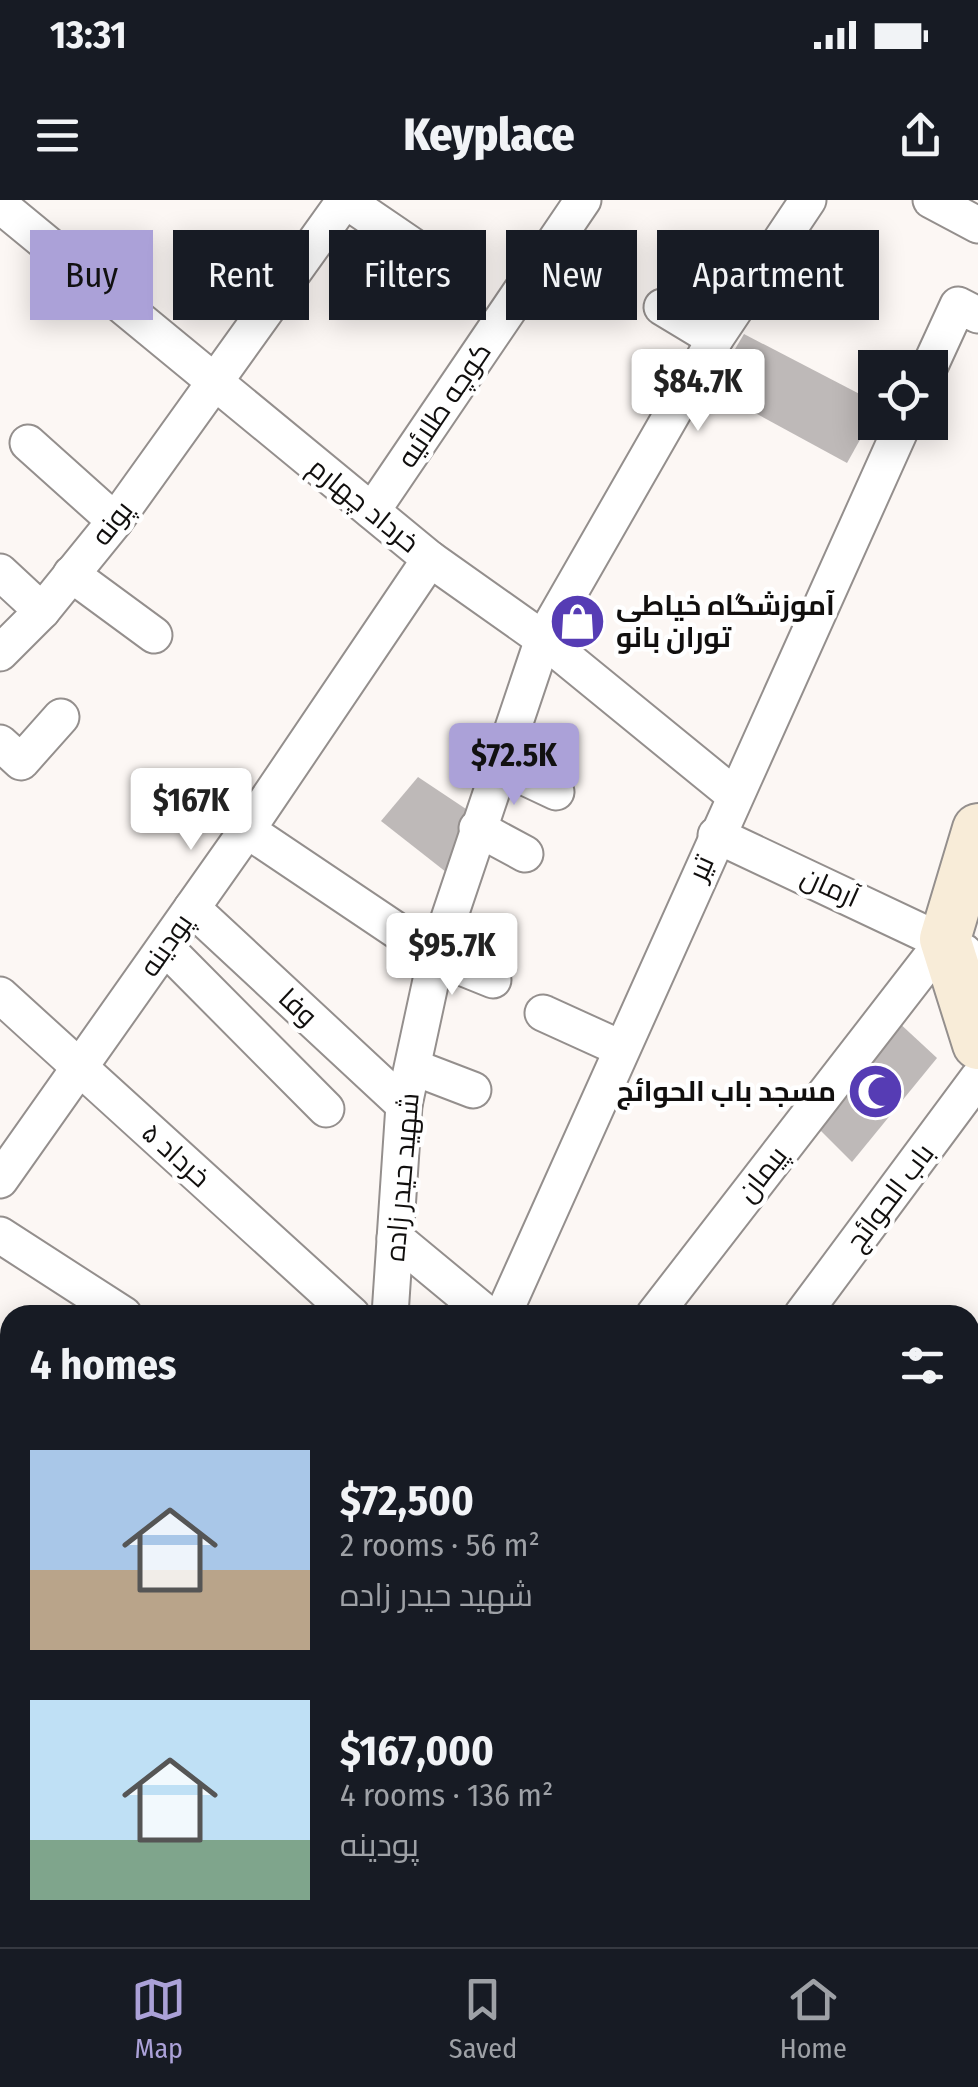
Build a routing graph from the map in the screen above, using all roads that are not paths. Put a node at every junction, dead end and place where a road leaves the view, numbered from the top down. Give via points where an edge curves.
1 (345, 200) edge
2 (584, 200) edge
3 (808, 200) edge
4 (932, 200) edge
5 (1, 204) edge
6 (978, 225) edge
7 (390, 230) edge
8 (968, 310) edge
9 (684, 320) edge
10 (716, 339) junction
11 (942, 350) edge
12 (214, 385) junction
13 (896, 440) edge
14 (28, 443) dead end
15 (372, 511) junction
16 (115, 521) junction
17 (430, 559) junction
18 (0, 572) edge
19 (72, 574) junction
20 (42, 610) junction
21 (154, 635) dead end
22 (543, 639) junction
23 (2, 646) edge
24 (61, 717) dead end
25 (0, 743) edge
26 (499, 764) junction
27 (556, 792) dead end
28 (734, 795) junction
29 (478, 828) junction
30 (978, 829) edge
31 (247, 830) junction
32 (716, 835) junction
33 (525, 854) dead end
34 (192, 908) junction
35 (165, 947) junction
36 (961, 950) edge
37 (436, 957) junction
38 (493, 980) dead end
39 (0, 995) edge
40 (543, 1013) dead end
41 (978, 1044) edge
42 (620, 1048) junction
43 (78, 1067) junction
44 (413, 1068) junction
45 (978, 1078) edge
46 (473, 1090) dead end
47 (404, 1106) junction
48 (326, 1109) dead end
49 (0, 1180) edge
50 (0, 1235) edge
51 (395, 1238) junction
52 (108, 1305) edge
53 (341, 1305) edge
54 (391, 1305) edge
55 (476, 1305) edge
56 (507, 1305) edge
57 (662, 1305) edge
58 (809, 1305) edge

1 - 7 street
1 - 12 street, پونه
2 - 15 street, کوچه طلائیه
3 - 10 street, شهید حیدر زاده
4 - 6 street
5 - 12 street, خرداد چهارم
8 - 11 street
9 - 10 street
10 - 22 street, شهید حیدر زاده
12 - 15 street, خرداد چهارم
12 - 16 street, پونه
13 - 28 street, تیر
14 - 16 street
15 - 17 street, خرداد چهارم
16 - 19 street, پونه
17 - 22 street, خرداد چهارم
17 - 31 street, پودینه
18 - 20 street
19 - 20 street, پونه
19 - 21 street
20 - 23 street, پونه
22 - 26 street, شهید حیدر زاده
22 - 28 street, خرداد چهارم
24 - 25 street via 21,762
26 - 27 street
26 - 29 street, شهید حیدر زاده
28 - 32 street, تیر
29 - 33 street
29 - 37 street, شهید حیدر زاده
30 - 36 street
31 - 34 street, پودینه
31 - 37 street
32 - 36 street, آرمان
32 - 42 street, تیر
34 - 35 street, پودینه
34 - 47 street, وفا
35 - 43 street, پودینه
35 - 48 street
36 - 41 street
36 - 57 street, پیمان
37 - 38 street
37 - 44 street, شهید حیدر زاده
39 - 43 street, خرداد ۵
40 - 42 street
42 - 56 street, تیر
43 - 49 street, پودینه
43 - 53 street, خرداد ۵
44 - 46 street
44 - 47 street, شهید حیدر زاده
45 - 58 street, باب الحوائج
47 - 51 street, شهید حیدر زاده
50 - 52 street
51 - 54 street, شهید حیدر زاده
51 - 55 street

